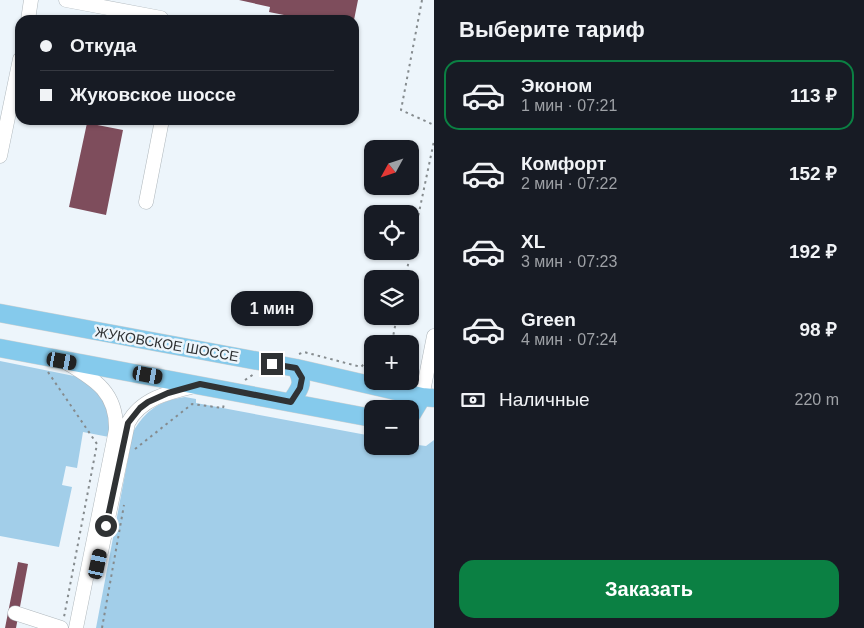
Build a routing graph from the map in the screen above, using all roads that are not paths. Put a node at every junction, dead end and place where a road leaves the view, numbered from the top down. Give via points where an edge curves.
1 (31, 0) edge
2 (66, 0) edge
3 (29, 15) edge
4 (145, 15) edge
5 (15, 83) edge
6 (161, 125) edge
7 (0, 156) edge
8 (146, 202) dead end
9 (0, 313) edge
10 (434, 336) edge
11 (0, 348) edge
12 (62, 361) junction
13 (296, 362) junction
14 (200, 384) junction
15 (428, 398) edge
16 (291, 402) junction
17 (419, 408) edge
18 (364, 416) edge
19 (15, 613) dead end
20 (62, 623) edge
21 (76, 628) edge
22 (84, 628) edge

1 - 3 street
2 - 4 street
5 - 7 street
6 - 8 street
9 - 13 main road, ЖУКОВСКОЕ ШОССЕ via 272,364
10 - 15 street
11 - 12 main road
12 - 14 main road
12 - 21 street via 100,386 113,403 116,417
13 - 15 main road, ЖУКОВСКОЕ ШОССЕ
13 - 16 main road via 302,378
14 - 16 main road
14 - 22 street via 152,400 140,408 128,423
15 - 17 main road
16 - 18 main road
19 - 20 street

